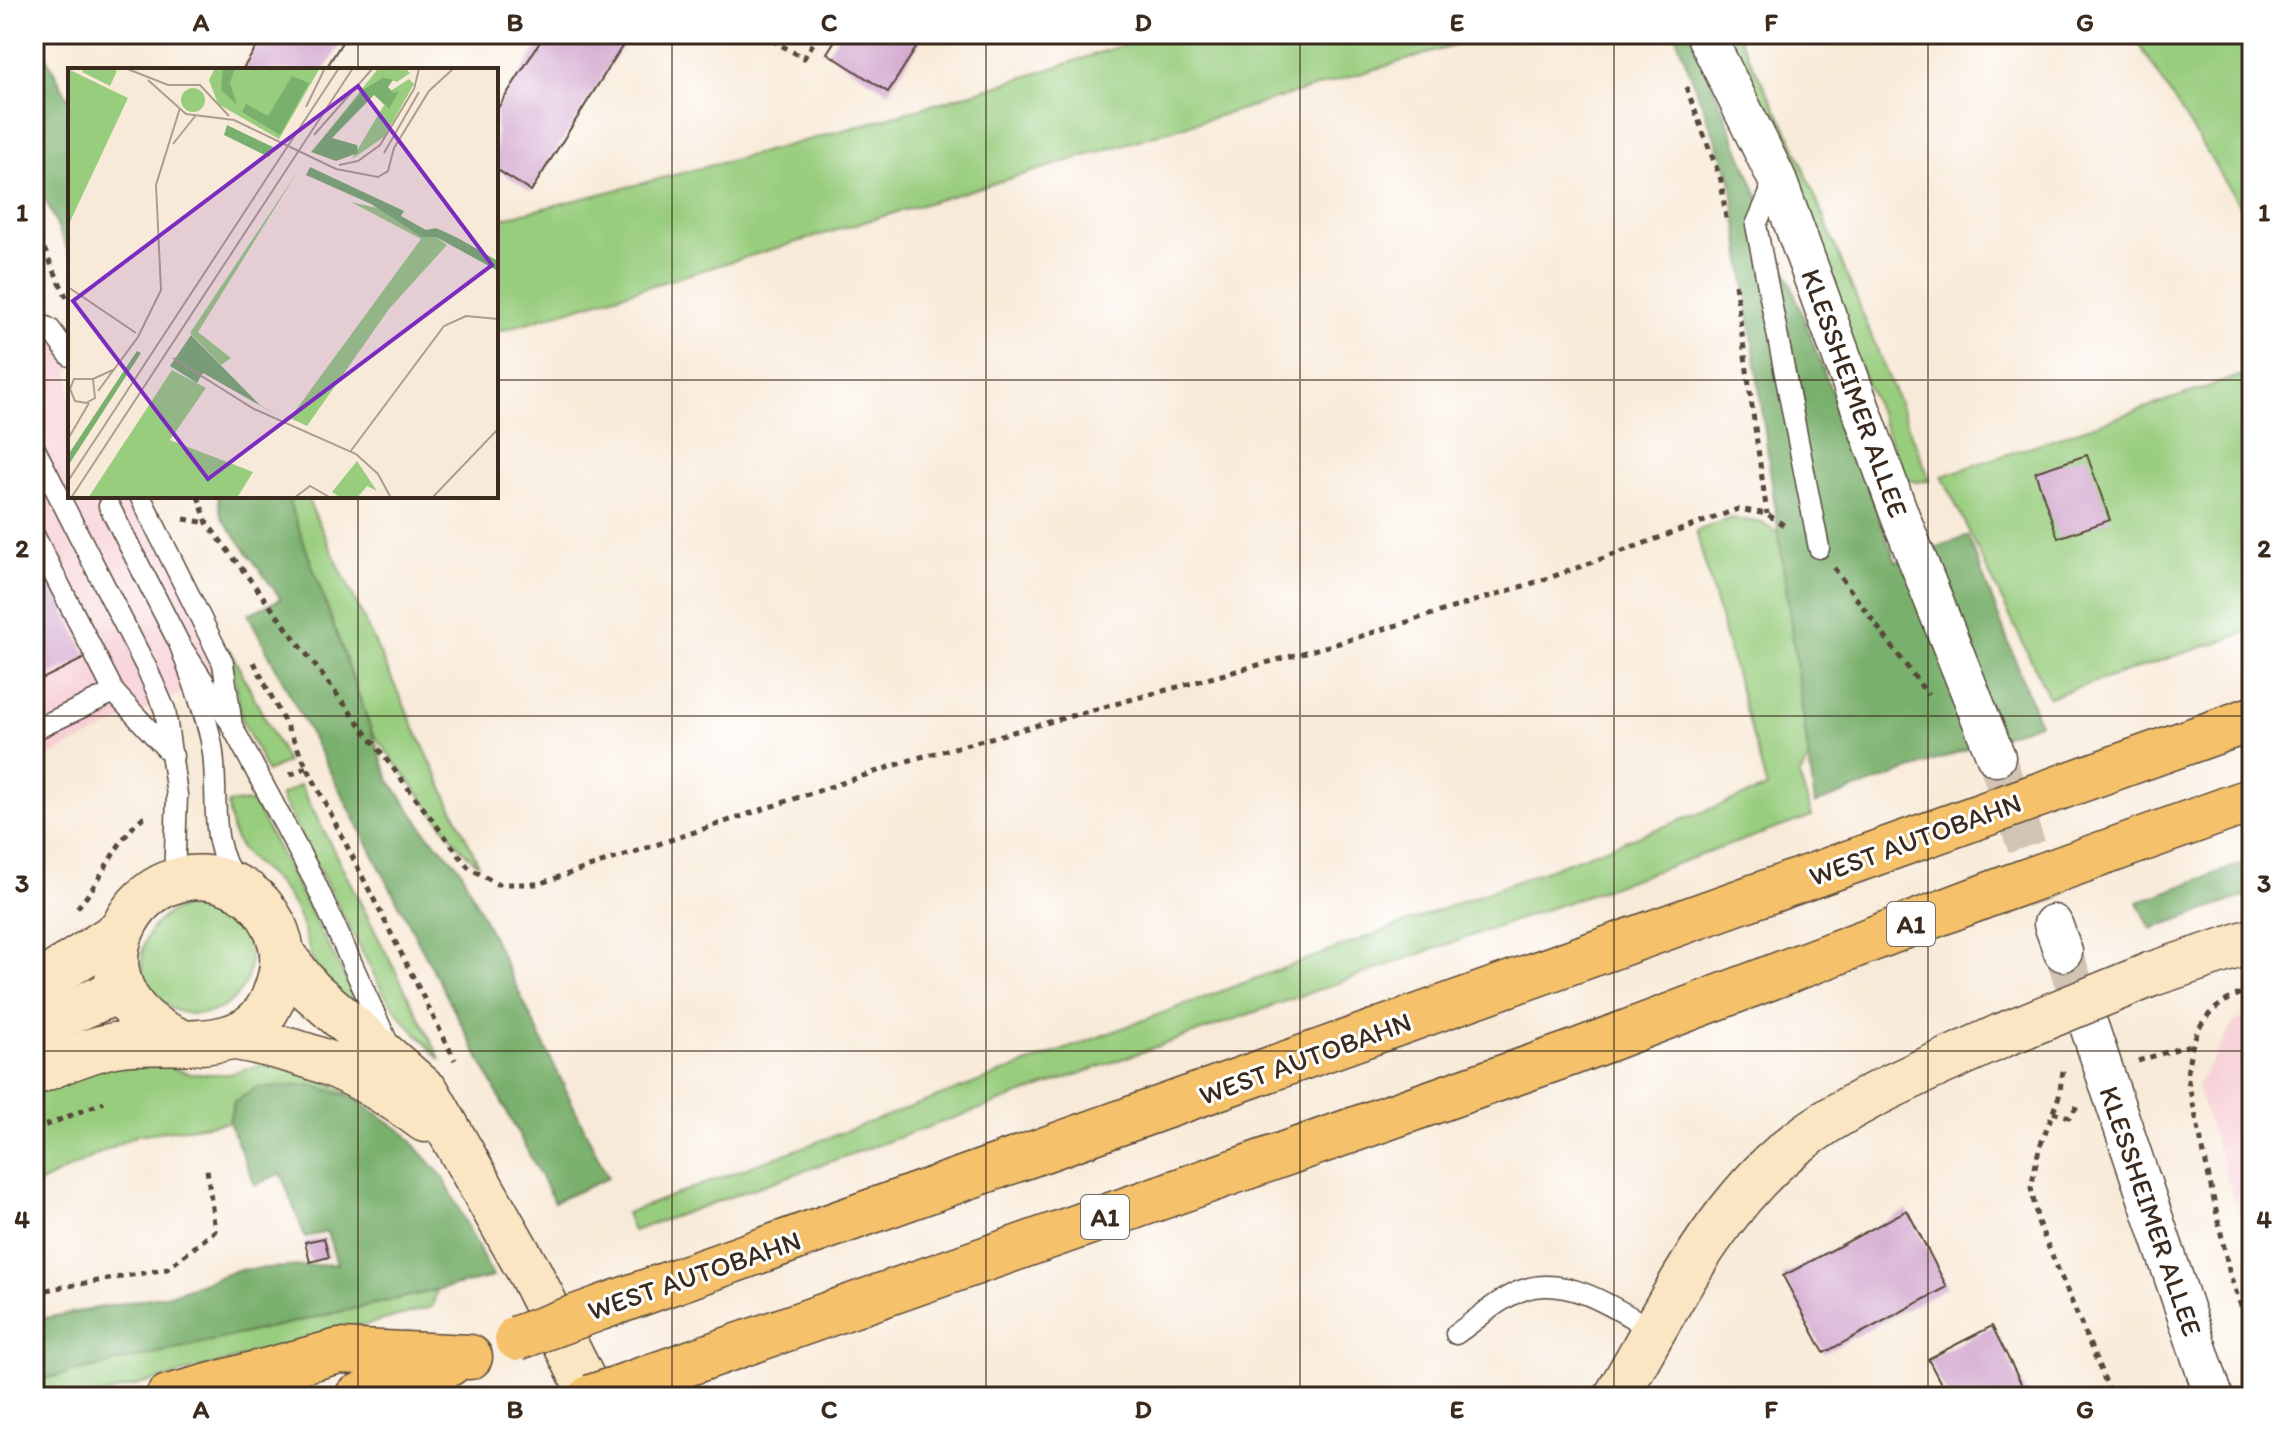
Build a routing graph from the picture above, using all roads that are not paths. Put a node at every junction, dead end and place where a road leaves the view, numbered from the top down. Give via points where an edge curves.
1 (1705, 34) edge
2 (1776, 177) junction
3 (34, 321) edge
4 (68, 353) edge
5 (34, 447) edge
6 (141, 498) edge
7 (109, 506) dead end
8 (34, 535) edge
9 (1819, 548) road end
10 (180, 645) junction
11 (114, 692) junction
12 (2252, 719) edge
13 (232, 726) junction
14 (34, 730) edge
15 (173, 756) junction
16 (1996, 757) tunnel mouth
17 (2252, 800) edge
18 (174, 881) junction
19 (247, 892) junction
20 (121, 931) junction
21 (2252, 941) edge
22 (282, 954) junction
23 (34, 983) edge
24 (121, 990) junction
25 (2089, 1026) tunnel mouth
26 (34, 1027) edge
27 (231, 1037) junction
28 (183, 1042) junction
29 (397, 1063) junction
30 (34, 1073) edge
31 (457, 1144) junction
32 (1654, 1331) junction
33 (1456, 1334) dead end
34 (470, 1357) junction
35 (168, 1397) edge
36 (357, 1397) edge
37 (591, 1397) edge
38 (1616, 1397) edge
39 (2214, 1397) edge

1 - 2 street, KLESSHEIMER ALLEE
2 - 9 lane via 1756,225
2 - 16 street, KLESSHEIMER ALLEE via 1900,516
3 - 4 lane via 50,329
5 - 15 lane via 147,669 165,710
6 - 13 lane via 223,663
7 - 10 lane
8 - 11 lane
10 - 13 lane
10 - 19 lane via 212,744 217,844 230,873
11 - 14 lane
11 - 15 lane
12 - 34 highway, WEST AUTOBAHN, bridge
13 - 29 lane via 314,880
15 - 18 lane
17 - 37 highway, A1, bridge via 1572,1053
18 - 19 street via 212,878
18 - 20 street via 133,909
19 - 22 street via 277,930
20 - 23 street
20 - 24 street via 116,960
21 - 32 street, bridge via 2152,974 2003,1035 1857,1105 1794,1145 1753,1184 1711,1239
22 - 27 street via 280,980 270,1004 253,1024
22 - 29 street via 310,990
24 - 26 street
24 - 28 street via 136,1014 157,1032
25 - 39 street, KLESSHEIMER ALLEE
27 - 28 street
27 - 31 street via 289,1048 340,1066
28 - 30 street via 112,1045
29 - 31 street via 428,1093
31 - 37 street via 530,1273
32 - 33 lane via 1591,1293 1539,1287 1507,1299
32 - 38 street
34 - 35 highway via 339,1351
34 - 36 highway, WEST AUTOBAHN

